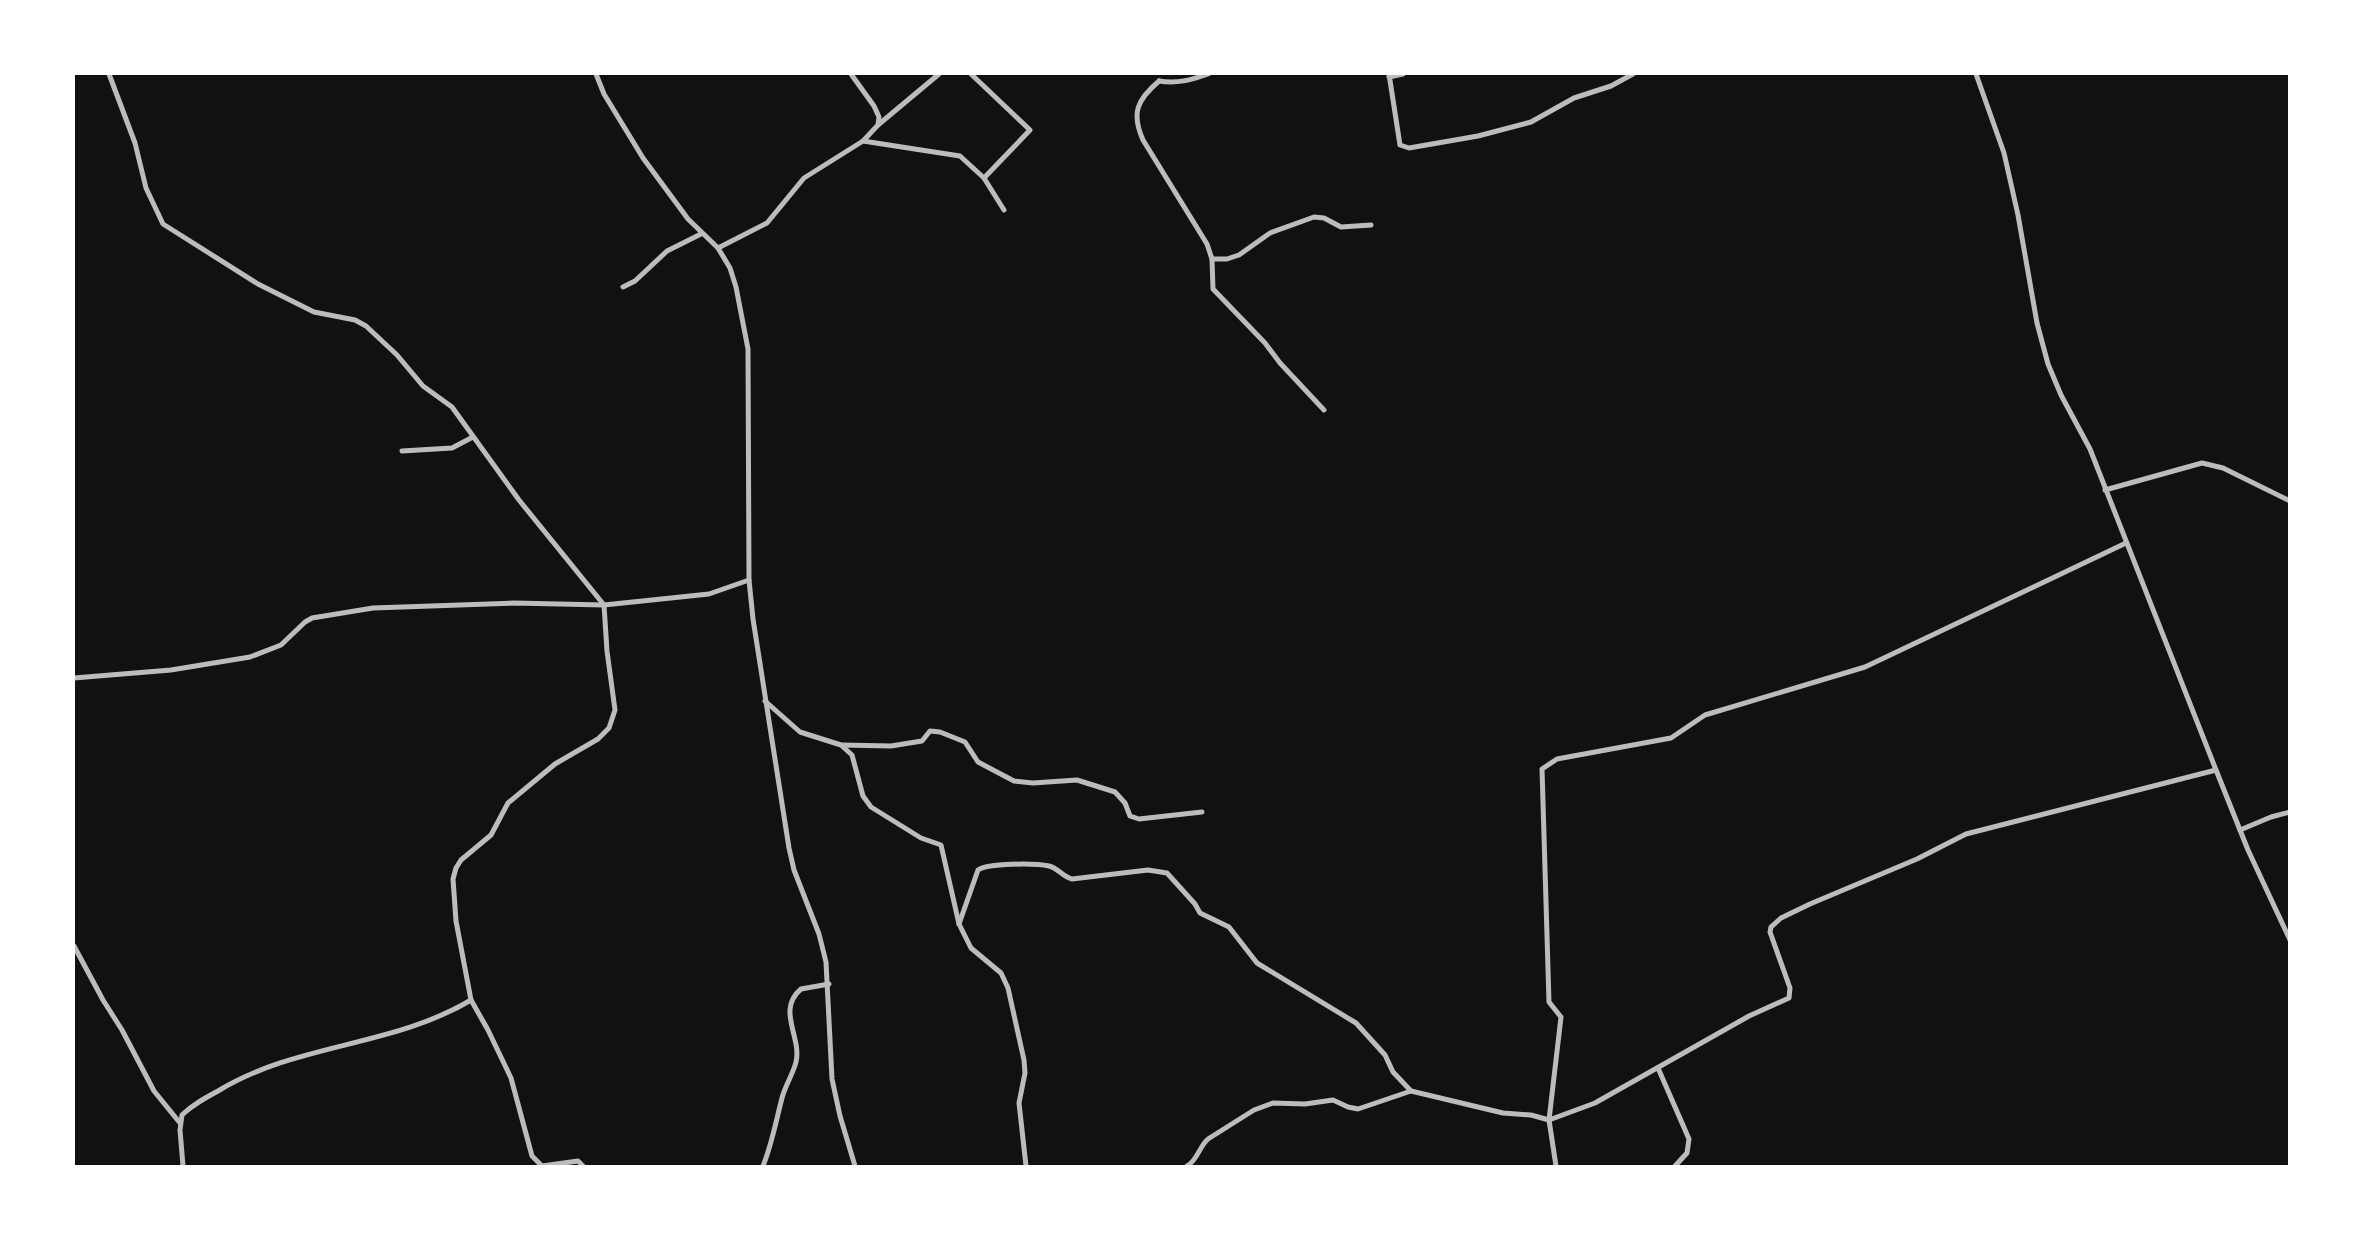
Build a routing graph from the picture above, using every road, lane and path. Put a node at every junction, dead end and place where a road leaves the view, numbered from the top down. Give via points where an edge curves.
1 (109, 74) edge
2 (596, 74) edge
3 (852, 74) edge
4 (939, 74) edge
5 (971, 74) edge
6 (1156, 74) edge
7 (1208, 74) edge
8 (1403, 74) edge
9 (1633, 74) edge
10 (1976, 74) edge
11 (1389, 75) edge
12 (1159, 81) junction
13 (878, 125) junction
14 (863, 141) junction
15 (984, 178) junction
16 (1004, 209) dead end
17 (1371, 225) dead end
18 (701, 234) junction
19 (718, 248) junction
20 (1212, 259) junction
21 (623, 287) dead end
22 (1324, 410) dead end
23 (473, 437) junction
24 (402, 451) dead end
25 (2105, 491) junction
26 (2290, 500) edge
27 (2126, 543) junction
28 (749, 580) junction
29 (604, 605) junction
30 (74, 678) edge
31 (765, 701) junction
32 (841, 745) junction
33 (2216, 770) junction
34 (1202, 812) dead end
35 (2290, 812) edge
36 (2240, 831) junction
37 (959, 924) junction
38 (2290, 940) edge
39 (74, 946) edge
40 (828, 984) junction
41 (471, 1000) junction
42 (1658, 1068) junction
43 (1411, 1091) junction
44 (1549, 1120) junction
45 (180, 1123) junction
46 (1192, 1166) edge
47 (183, 1167) edge
48 (583, 1167) edge
49 (762, 1167) edge
50 (855, 1167) edge
51 (1026, 1167) edge
52 (1556, 1167) edge
53 (1675, 1167) edge

1 - 23 street via 146,188 163,224 258,284 314,312 366,326 423,386 452,407
2 - 18 street via 637,148
3 - 13 street via 879,117
4 - 13 street
5 - 15 street via 1030,130
6 - 12 street
7 - 12 street via 1185,82
8 - 11 street
9 - 11 street via 1531,122 1409,148 1400,145
10 - 25 street via 2004,153 2048,364 2090,449
12 - 20 street via 1136,110 1139,132
13 - 14 street
14 - 15 street via 960,156
14 - 19 street via 804,178 767,223
15 - 16 street
17 - 20 street via 1341,227 1314,217 1270,233 1239,255
18 - 19 street
18 - 21 street via 667,251
19 - 28 street via 736,287 748,349
20 - 22 street via 1215,292
23 - 24 street via 452,447
23 - 29 street
25 - 26 street via 2202,463 2236,473
25 - 27 street
27 - 33 street
27 - 44 street via 1865,667 1705,715 1671,738 1558,759 1542,769 1549,1002 1561,1017
28 - 29 street via 709,594
28 - 31 street
29 - 30 street via 373,608 312,618 281,645 243,659
29 - 41 street via 614,719 598,739 555,764 508,803 491,835 456,868 456,921
31 - 32 street via 800,732
31 - 40 street via 789,848 819,934
32 - 34 street via 891,746 922,741 930,731 940,732 965,742 978,762 1014,781 1077,780 1115,792 1133,818
32 - 37 street via 854,759 863,796 871,807 921,838 942,845
33 - 36 street
33 - 42 street via 1966,834 1782,918 1770,932 1790,988 1789,998
35 - 36 street
36 - 38 street
37 - 43 street via 978,870 988,865 1047,865 1072,879 1148,870 1167,873 1200,913 1229,927 1257,963 1356,1023
37 - 51 street via 971,948 1006,980 1024,1060 1018,1103
39 - 45 street via 154,1091
40 - 49 street via 801,989 790,1003 796,1060
40 - 50 street via 832,1079
41 - 45 street via 431,1020 269,1066 198,1103 182,1115
41 - 48 street via 511,1078 535,1161 542,1166 578,1161
42 - 44 street via 1595,1104
42 - 53 street via 1689,1139 1687,1153
43 - 44 street
43 - 46 street via 1358,1109 1333,1100 1264,1106 1208,1139
44 - 52 street
45 - 47 street

